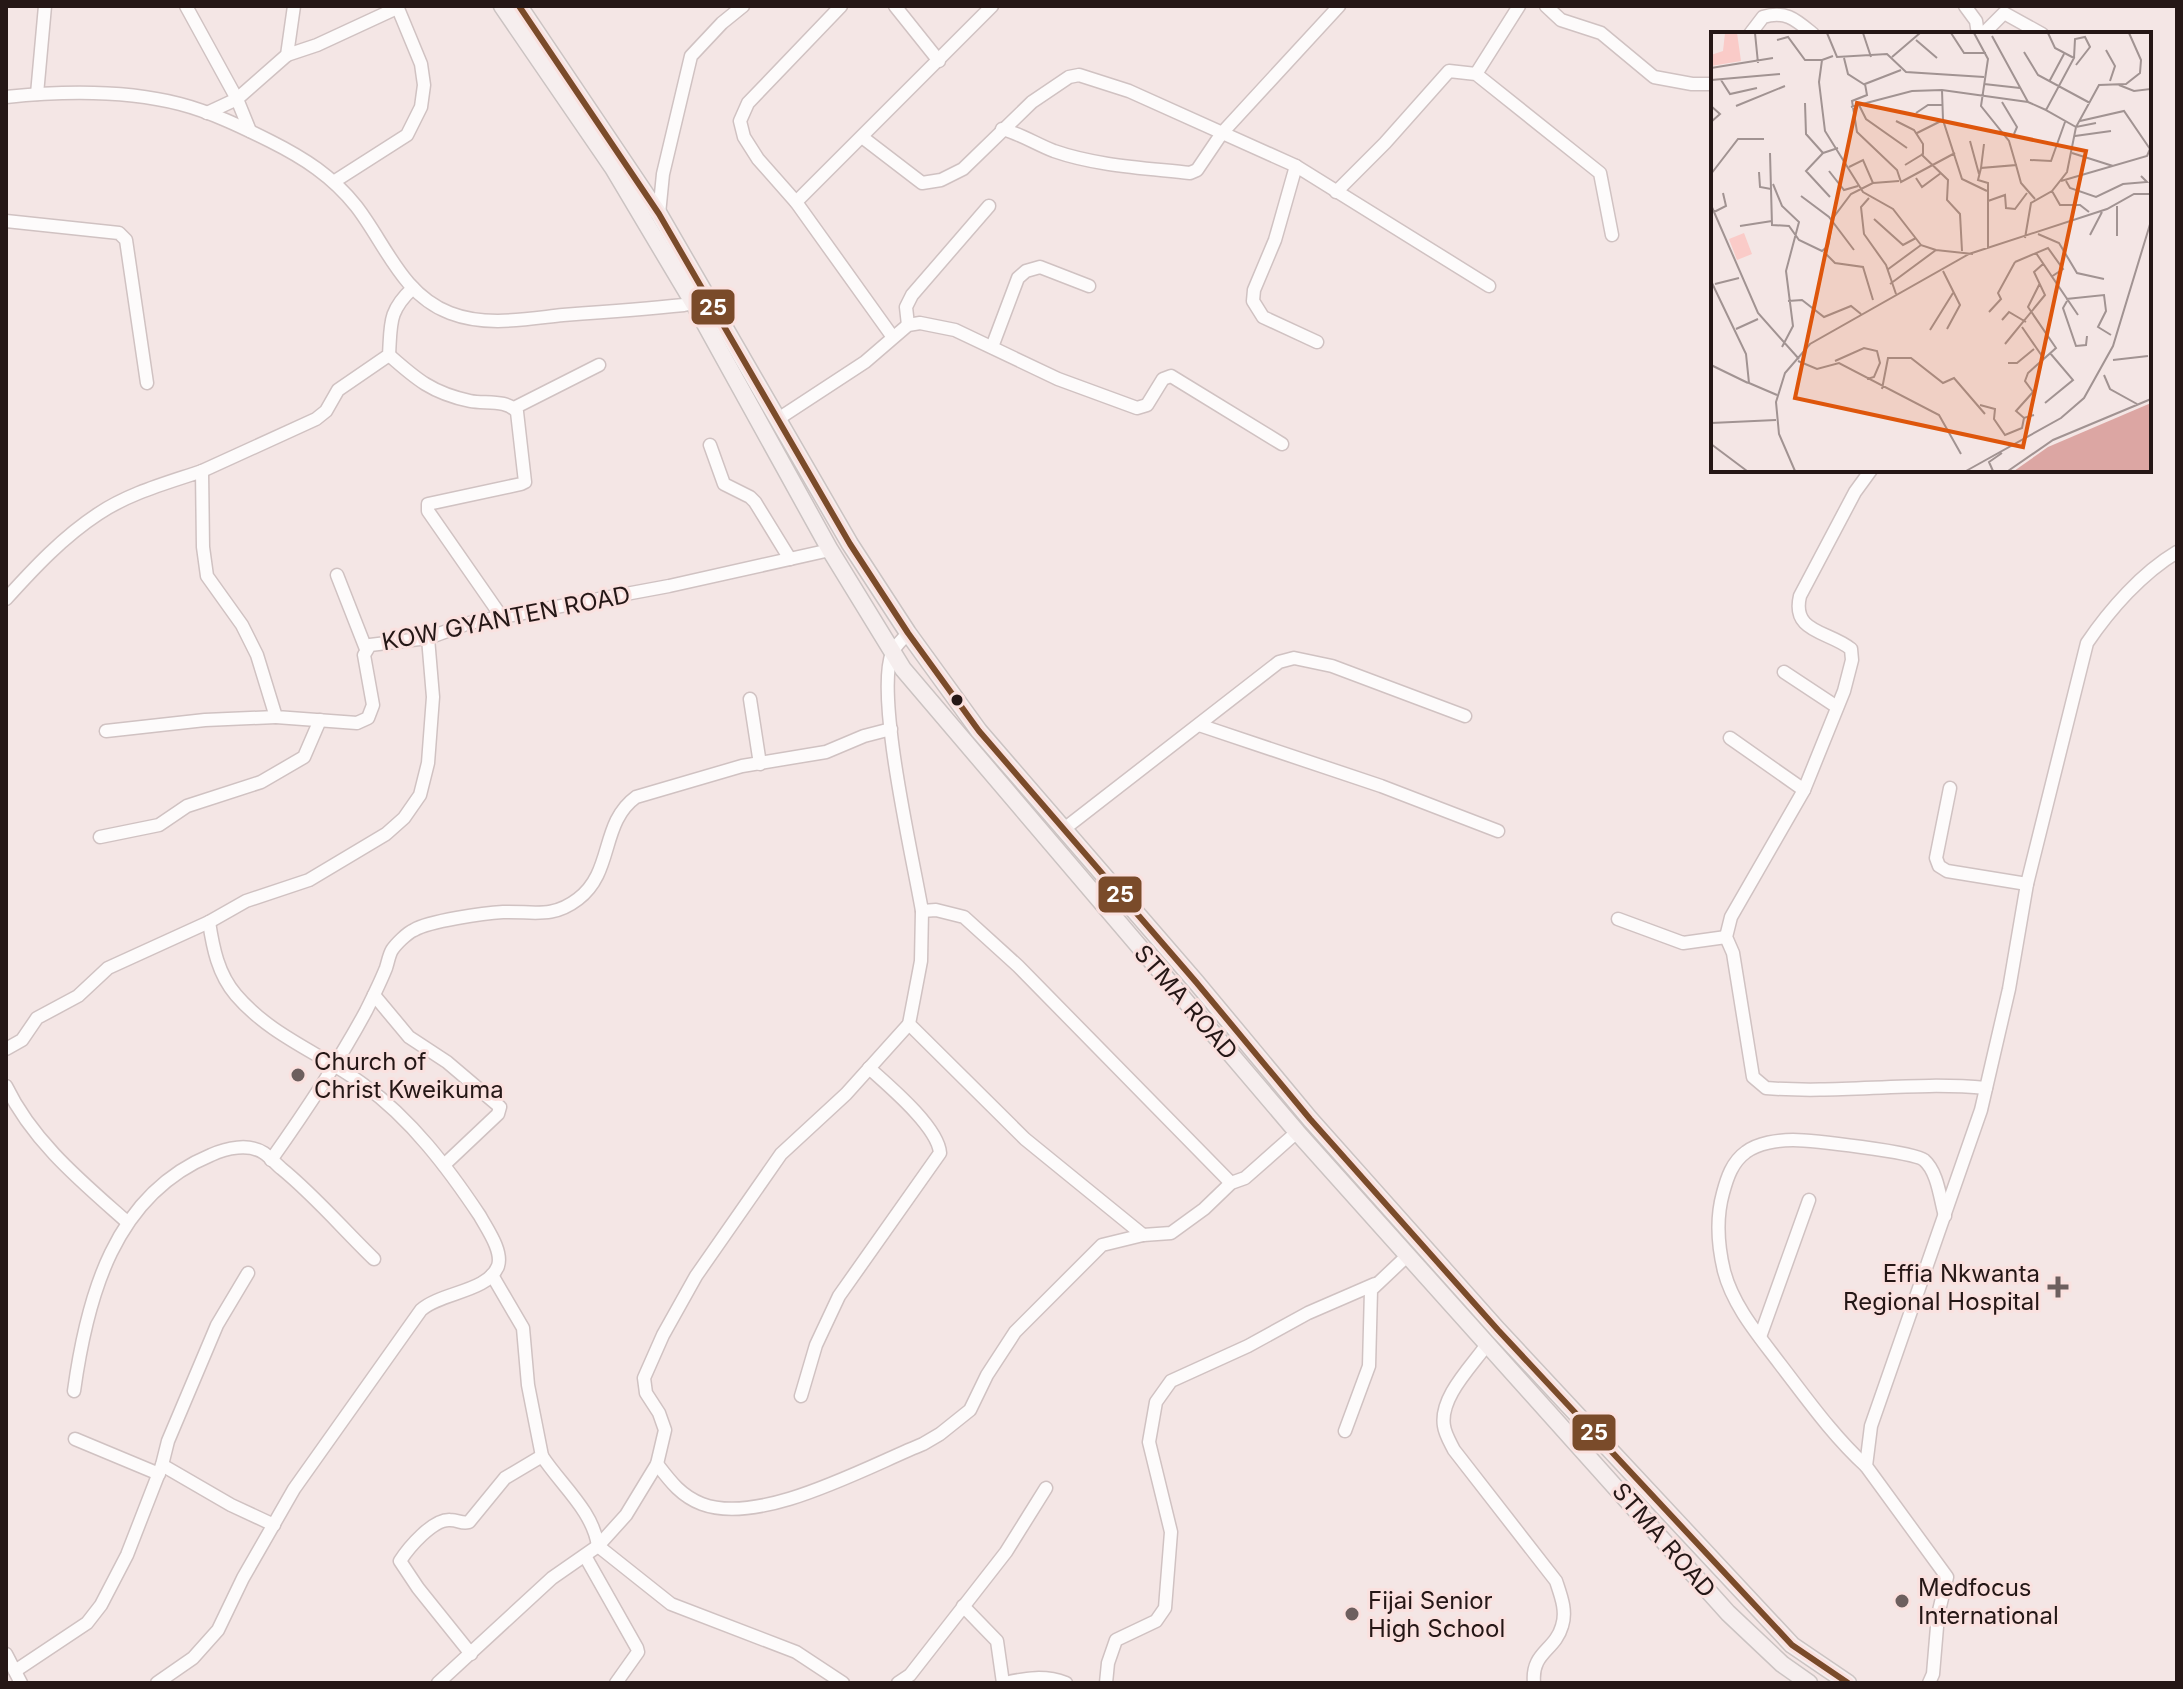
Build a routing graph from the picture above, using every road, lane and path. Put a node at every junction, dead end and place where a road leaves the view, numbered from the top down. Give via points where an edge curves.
1 (45, 6) edge
2 (186, 6) edge
3 (294, 6) edge
4 (502, 6) edge
5 (519, 6) edge
6 (743, 6) edge
7 (841, 6) edge
8 (895, 6) edge
9 (992, 6) edge
10 (1339, 6) edge
11 (1519, 6) edge
12 (1546, 6) edge
13 (1965, 6) edge
14 (397, 7) edge
15 (1752, 32) edge
16 (1810, 32) edge
17 (1980, 32) edge
18 (1983, 32) edge
19 (2038, 32) edge
20 (287, 55) junction
21 (939, 61) junction
22 (1476, 74) junction
23 (1711, 84) edge
24 (37, 94) junction
25 (6, 97) edge
26 (237, 99) junction
27 (207, 113) junction
28 (1002, 129) junction
29 (250, 131) junction
30 (1222, 133) junction
31 (862, 137) junction
32 (1296, 166) junction
33 (335, 181) junction
34 (1336, 192) junction
35 (796, 202) junction
36 (989, 206) dead end
37 (659, 214) junction
38 (6, 221) edge
39 (1612, 235) dead end
40 (1089, 286) dead end
41 (1489, 286) dead end
42 (413, 288) junction
43 (701, 300) junction
44 (908, 325) junction
45 (892, 336) junction
46 (1317, 342) dead end
47 (992, 347) junction
48 (389, 355) junction
49 (599, 365) dead end
50 (147, 383) dead end
51 (514, 408) junction
52 (778, 419) junction
53 (1282, 444) dead end
54 (710, 445) dead end
55 (202, 471) junction
56 (1870, 472) edge
57 (830, 550) junction
58 (2177, 552) edge
59 (790, 559) junction
60 (337, 575) dead end
61 (6, 599) edge
62 (501, 616) junction
63 (908, 633) junction
64 (428, 638) junction
65 (366, 649) junction
66 (892, 652) junction
67 (1784, 672) dead end
68 (750, 699) dead end
69 (1837, 707) junction
70 (1465, 716) dead end
71 (276, 717) junction
72 (320, 720) junction
73 (1199, 725) junction
74 (891, 729) junction
75 (106, 731) dead end
76 (1730, 738) dead end
77 (760, 764) junction
78 (1950, 788) dead end
79 (1804, 790) junction
80 (1064, 829) junction
81 (1498, 831) dead end
82 (100, 837) dead end
83 (2027, 884) junction
84 (922, 911) junction
85 (1618, 919) dead end
86 (209, 922) junction
87 (1726, 937) junction
88 (374, 995) junction
89 (909, 1024) junction
90 (6, 1049) edge
91 (334, 1065) junction
92 (869, 1068) junction
93 (6, 1086) edge
94 (1986, 1088) junction
95 (1297, 1132) junction
96 (271, 1160) junction
97 (444, 1165) junction
98 (1231, 1183) junction
99 (1809, 1200) dead end
100 (1945, 1216) junction
101 (127, 1222) junction
102 (1143, 1235) junction
103 (1408, 1255) junction
104 (374, 1259) dead end
105 (248, 1273) dead end
106 (492, 1275) junction
107 (1375, 1284) junction
108 (1760, 1337) junction
109 (1488, 1343) junction
110 (74, 1391) dead end
111 (801, 1396) dead end
112 (1345, 1431) dead end
113 (75, 1439) dead end
114 (542, 1456) junction
115 (657, 1464) junction
116 (1866, 1466) junction
117 (161, 1470) junction
118 (1046, 1488) dead end
119 (274, 1525) junction
120 (598, 1546) junction
121 (585, 1556) junction
122 (963, 1606) junction
123 (6, 1654) edge
124 (471, 1654) junction
125 (18, 1677) edge
126 (157, 1683) edge
127 (438, 1683) edge
128 (616, 1683) edge
129 (843, 1683) edge
130 (898, 1683) edge
131 (1004, 1683) edge
132 (1066, 1683) edge
133 (1106, 1683) edge
134 (1534, 1683) edge
135 (1809, 1683) edge
136 (1848, 1683) edge
137 (1929, 1683) edge

1 - 24 street
2 - 26 street
3 - 20 street
4 - 43 main road, STMA ROAD
5 - 37 main road, STMA ROAD
6 - 37 street via 691,56 663,174
7 - 35 street via 748,103 740,121 758,159
8 - 21 street
9 - 21 street
10 - 30 street
11 - 22 street
12 - 23 street via 1561,20 1601,33 1654,77
13 - 17 street
14 - 20 street
14 - 33 street via 421,64 421,107 407,135
15 - 16 street via 1763,17 1782,14
18 - 19 street via 2004,13
20 - 26 street
21 - 31 street
22 - 34 street via 1449,71
22 - 39 street via 1600,173
24 - 25 street
24 - 27 street via 115,94
26 - 27 street
26 - 29 street
27 - 29 street
28 - 30 street via 1088,160 1190,173
28 - 30 street via 1032,102 1079,75
28 - 31 street via 963,169 931,183 922,183
29 - 33 street via 303,157
30 - 32 street
31 - 35 street
32 - 34 street
32 - 46 street via 1253,301 1263,317
33 - 42 street
34 - 41 street
35 - 45 street
36 - 44 street via 912,295 906,307
37 - 43 main road, STMA ROAD
38 - 50 street via 119,233 126,240
40 - 47 street via 1040,267 1026,271 1018,278
42 - 43 street via 451,314 489,322
42 - 48 street via 389,323
43 - 52 main road, STMA ROAD
43 - 57 main road, STMA ROAD
44 - 45 street
44 - 47 street via 946,327
45 - 52 street via 865,362
47 - 53 street via 1137,408 1147,405 1163,379 1171,376
48 - 51 street via 425,387
48 - 55 street via 338,390 316,419
49 - 51 street
51 - 62 street via 525,482 428,504
52 - 63 main road, STMA ROAD
54 - 59 street via 724,484 755,502
55 - 61 street via 144,490 98,513 44,557
55 - 71 street via 207,576 257,655
56 - 69 street via 1797,608 1808,627 1851,649
57 - 59 street, KOW GYANTEN ROAD
57 - 66 main road, STMA ROAD
58 - 83 street via 2104,618 2087,643
59 - 62 street, KOW GYANTEN ROAD
60 - 65 street
62 - 64 street, KOW GYANTEN ROAD
63 - 66 street
63 - 80 main road, STMA ROAD via 979,731
64 - 65 street, KOW GYANTEN ROAD
64 - 86 street via 433,697 428,763 420,795 404,818 309,880 246,901
65 - 72 street, KOW GYANTEN ROAD via 373,705 368,718 357,723
66 - 74 street via 887,689
66 - 95 main road, STMA ROAD
67 - 69 street
68 - 77 street
69 - 79 street
70 - 73 street via 1332,666 1294,658 1279,662
71 - 72 street, KOW GYANTEN ROAD
71 - 75 street, KOW GYANTEN ROAD
72 - 82 street via 304,757 261,782 187,806 159,825
73 - 80 street
73 - 81 street
74 - 77 street via 826,752
74 - 84 street
76 - 79 street
77 - 88 street via 636,797 611,828 599,875 577,901 551,913 502,912 414,930 391,951
78 - 83 street via 1936,858 1939,866
79 - 87 street via 1731,917
80 - 136 main road, STMA ROAD via 1498,1330 1783,1636
83 - 94 street
84 - 89 street via 921,961
84 - 98 street via 964,917
85 - 87 street via 1683,943
86 - 90 street via 108,968 78,996 37,1018 22,1040
86 - 91 street via 216,958 237,995 285,1039
87 - 94 street via 1753,1077 1766,1088
88 - 91 street
88 - 97 street via 409,1037 500,1107
89 - 92 street
89 - 102 street via 1025,1139
91 - 96 street
91 - 97 street via 400,1117
92 - 111 street via 923,1123 940,1153 839,1296 816,1345
92 - 115 street via 781,1154 696,1276 663,1335 644,1378 665,1430
93 - 101 street via 18,1111 51,1151
94 - 100 street
95 - 98 street via 1245,1178
95 - 103 main road, STMA ROAD
96 - 101 street via 263,1152 226,1148 192,1162
96 - 104 street
97 - 106 street via 497,1250 499,1263
98 - 102 street via 1171,1233
99 - 108 street
100 - 108 street via 1932,1170 1918,1157 1800,1140 1747,1151 1729,1174 1718,1224 1724,1273
100 - 116 street via 1871,1426
101 - 110 street via 110,1250 91,1302
102 - 115 street via 1108,1242 1097,1250 1015,1332 970,1410 923,1444 775,1504 736,1509 704,1505 686,1496
103 - 107 street
103 - 109 main road, STMA ROAD
105 - 117 street via 217,1325
106 - 114 street via 523,1328
106 - 119 street via 421,1310 332,1432
107 - 112 street via 1369,1366
107 - 133 street via 1171,1381 1156,1402 1149,1442 1171,1532 1165,1608 1156,1621 1116,1640
108 - 116 street
109 - 134 street via 1450,1397 1444,1428 1454,1450 1556,1581 1563,1604 1561,1630 1535,1663
109 - 135 main road, STMA ROAD via 1728,1613
113 - 117 street
114 - 120 street via 589,1518
114 - 124 street via 505,1478 472,1520 438,1524 400,1561
115 - 120 street via 626,1515
116 - 137 street via 1947,1577
117 - 119 street
117 - 125 street via 101,1605 87,1623
118 - 122 street via 1006,1552
119 - 126 street via 218,1630 193,1658
120 - 121 street
120 - 129 street via 671,1604 796,1652
121 - 124 street via 543,1586
121 - 128 street via 638,1652
122 - 130 street via 910,1675
122 - 131 street via 997,1641
123 - 125 street
124 - 127 street
131 - 132 street via 1034,1677

